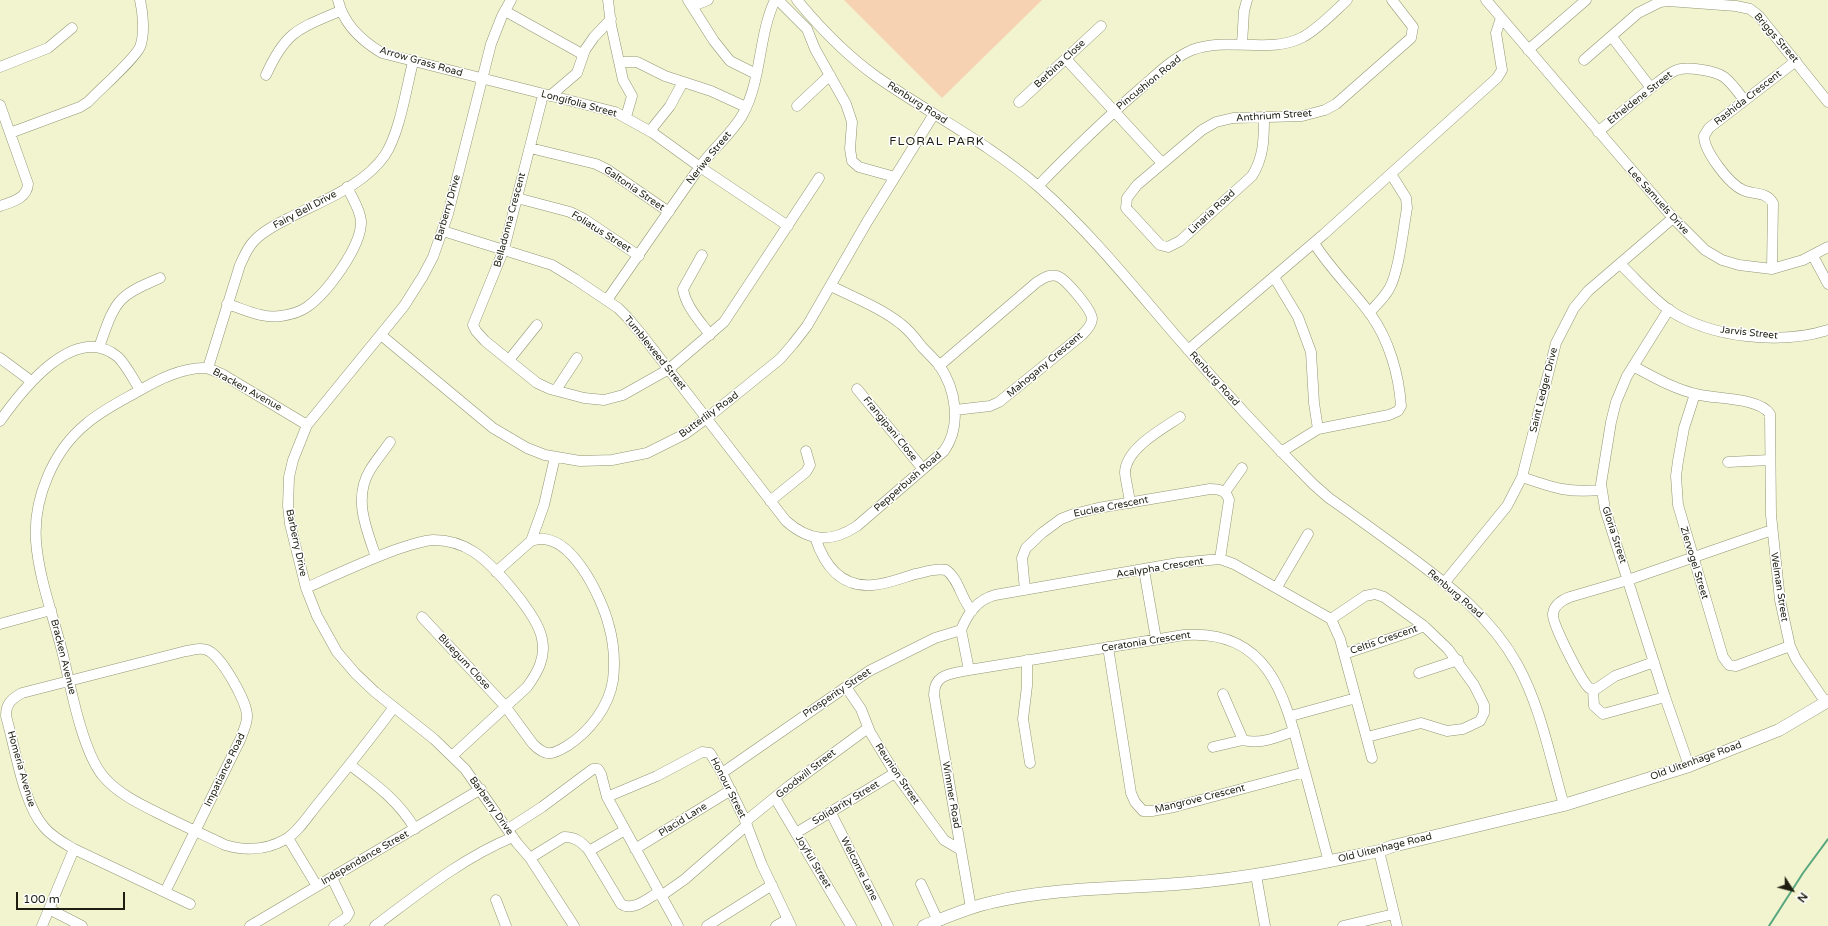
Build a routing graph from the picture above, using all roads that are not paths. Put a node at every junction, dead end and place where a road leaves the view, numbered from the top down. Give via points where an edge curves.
1 (140, 0) edge
2 (338, 0) edge
3 (511, 0) edge
4 (608, 0) edge
5 (708, 0) edge
6 (775, 0) edge
7 (778, 0) edge
8 (797, 0) edge
9 (1247, 0) edge
10 (1348, 0) edge
11 (1392, 0) edge
12 (1486, 0) edge
13 (1586, 0) edge
14 (1705, 2) edge
15 (690, 3) edge
16 (340, 11) junction
17 (505, 11) junction
18 (1501, 18) junction
19 (611, 19) junction
20 (1101, 26) dead end
21 (72, 28) dead end
22 (1612, 37) junction
23 (1242, 44) junction
24 (1528, 50) junction
25 (582, 54) junction
26 (1066, 59) junction
27 (1584, 60) dead end
28 (1796, 60) junction
29 (413, 62) junction
30 (619, 62) junction
31 (0, 67) edge
32 (756, 74) junction
33 (266, 75) dead end
34 (830, 75) junction
35 (482, 79) junction
36 (683, 82) junction
37 (1652, 88) junction
38 (546, 96) junction
39 (1744, 100) junction
40 (1019, 102) dead end
41 (1828, 102) edge
42 (0, 105) edge
43 (746, 106) junction
44 (797, 106) dead end
45 (1114, 112) junction
46 (934, 114) junction
47 (626, 117) junction
48 (1264, 117) junction
49 (650, 131) junction
50 (1598, 132) junction
51 (10, 133) junction
52 (530, 148) junction
53 (1162, 163) junction
54 (700, 167) junction
55 (1391, 174) junction
56 (894, 177) junction
57 (819, 178) dead end
58 (1038, 186) junction
59 (347, 187) junction
60 (517, 198) junction
61 (0, 206) edge
62 (1126, 208) joint
63 (669, 212) junction
64 (1673, 218) junction
65 (788, 226) junction
66 (443, 231) junction
67 (1314, 243) junction
68 (1828, 247) edge
69 (504, 250) junction
70 (702, 255) dead end
71 (639, 256) junction
72 (1813, 256) junction
73 (1620, 264) junction
74 (1772, 269) junction
75 (1274, 277) junction
76 (160, 278) dead end
77 (1828, 284) edge
78 (832, 286) junction
79 (607, 300) junction
80 (227, 304) junction
81 (1669, 309) junction
82 (1369, 312) junction
83 (537, 325) dead end
84 (1828, 330) edge
85 (381, 335) junction
86 (710, 335) junction
87 (99, 347) junction
88 (1188, 350) junction
89 (0, 358) edge
90 (577, 358) dead end
91 (509, 360) junction
92 (939, 366) junction
93 (1633, 366) junction
94 (208, 368) junction
95 (669, 369) junction
96 (31, 381) junction
97 (857, 389) dead end
98 (140, 390) junction
99 (556, 390) junction
100 (1695, 394) junction
101 (955, 410) junction
102 (1180, 417) dead end
103 (707, 418) junction
104 (0, 421) edge
105 (307, 425) junction
106 (1318, 429) junction
107 (390, 442) dead end
108 (806, 451) dead end
109 (1281, 452) junction
110 (555, 457) junction
111 (1770, 460) junction
112 (1728, 462) dead end
113 (1242, 468) dead end
114 (923, 469) junction
115 (1522, 477) junction
116 (1601, 490) junction
117 (1226, 492) junction
118 (770, 501) junction
119 (1130, 503) junction
120 (1772, 530) junction
121 (1308, 534) dead end
122 (815, 537) junction
123 (532, 542) junction
124 (376, 557) junction
125 (1693, 558) junction
126 (1220, 559) junction
127 (1144, 570) junction
128 (496, 572) junction
129 (1628, 580) junction
130 (1445, 582) junction
131 (1277, 587) junction
132 (306, 588) junction
133 (1025, 590) junction
134 (51, 610) junction
135 (972, 611) junction
136 (422, 617) dead end
137 (1331, 619) junction
138 (0, 624) edge
139 (1424, 626) junction
140 (961, 630) junction
141 (1156, 639) junction
142 (1790, 646) junction
143 (1108, 647) junction
144 (1344, 654) junction
145 (1027, 660) junction
146 (1458, 660) junction
147 (1654, 662) junction
148 (969, 670) junction
149 (1419, 673) dead end
150 (69, 681) junction
151 (936, 682) joint
152 (846, 687) junction
153 (1593, 690) junction
154 (1223, 694) dead end
155 (1665, 697) junction
156 (1356, 698) junction
157 (1827, 702) edge
158 (505, 706) junction
159 (394, 708) junction
160 (1291, 716) junction
161 (868, 728) junction
162 (1294, 731) junction
163 (1367, 737) junction
164 (1243, 740) junction
165 (1213, 747) dead end
166 (452, 756) junction
167 (1372, 758) dead end
168 (1030, 762) dead end
169 (350, 765) junction
170 (1689, 766) junction
171 (722, 772) junction
172 (1305, 772) junction
173 (895, 773) junction
174 (481, 790) junction
175 (731, 790) junction
176 (607, 797) junction
177 (775, 798) junction
178 (1564, 805) junction
179 (831, 813) junction
180 (746, 823) junction
181 (414, 829) junction
182 (625, 830) junction
183 (195, 831) junction
184 (510, 833) junction
185 (796, 833) junction
186 (288, 838) junction
187 (74, 849) junction
188 (635, 849) junction
189 (961, 850) junction
190 (589, 851) junction
191 (1379, 851) junction
192 (530, 858) junction
193 (1329, 862) junction
194 (1256, 875) junction
195 (332, 878) junction
196 (921, 884) dead end
197 (772, 885) junction
198 (317, 886) junction
199 (165, 892) junction
200 (660, 894) junction
201 (496, 900) dead end
202 (190, 904) dead end
203 (971, 908) junction
204 (49, 910) junction
205 (1394, 914) junction
206 (938, 921) junction
207 (789, 922) edge
208 (42, 926) edge
209 (82, 926) edge
210 (250, 926) edge
211 (334, 926) edge
212 (374, 926) edge
213 (506, 926) edge
214 (574, 926) edge
215 (678, 926) edge
216 (707, 926) edge
217 (776, 926) edge
218 (851, 926) edge
219 (888, 926) edge
220 (924, 926) edge
221 (1265, 926) edge
222 (1344, 926) edge
223 (1397, 926) edge

1 - 51 street via 142,40 136,53 88,102
2 - 16 street, Arrow Grass Road
3 - 17 street, Barberry Drive
4 - 19 street
5 - 15 street
6 - 32 street, Neriwe Street via 764,28
7 - 34 street via 807,29
8 - 46 street, Renburg Road via 825,33 856,61
9 - 23 street
10 - 23 street, Pincushion Road via 1304,36 1275,45
11 - 48 street, Anthrium Street via 1413,26 1408,41 1336,104 1325,110 1302,116
12 - 18 street
13 - 24 street
14 - 22 street, Briggs Street via 1668,1 1654,4 1638,13
14 - 28 street, Briggs Street via 1736,6 1754,12
15 - 32 street via 730,61
16 - 29 street, Arrow Grass Road via 351,27 370,46 382,53
16 - 33 street via 291,35 275,55
17 - 25 street
17 - 35 street, Barberry Drive via 491,44
18 - 24 street
18 - 55 street via 1496,33 1502,70 1497,78
19 - 25 street
19 - 30 street
20 - 26 street, Berbina Close
21 - 31 street via 48,48
22 - 27 street, Briggs Street
22 - 37 street
23 - 45 street, Pincushion Road via 1199,48 1185,54 1166,66
24 - 50 street, Lee Samuels Drive
25 - 38 street via 577,73
26 - 40 street, Berbina Close
26 - 45 street
28 - 39 street, Rashida Crescent
28 - 41 street, Briggs Street
29 - 35 street, Arrow Grass Road
29 - 59 street, Fairy Bell Drive via 395,133 388,149 378,163
30 - 36 street via 637,62
30 - 47 street via 624,82 632,96
32 - 43 street, Neriwe Street
34 - 44 street
34 - 56 street via 852,122 852,161 859,167
35 - 38 street, Longifolia Street
35 - 66 street, Barberry Drive
36 - 43 street
36 - 49 street via 670,106
37 - 39 street, Etheldene Street via 1675,71 1688,68 1723,76
37 - 50 street, Etheldene Street
38 - 47 street, Longifolia Street via 615,112
38 - 52 street, Belladonna Crescent
39 - 74 street, Rashida Crescent via 1709,128 1704,140 1711,156 1733,184 1744,191 1767,196 1773,203
42 - 51 street
43 - 54 street, Neriwe Street via 737,124
45 - 53 street
45 - 58 street, Pincushion Road
46 - 56 street, Butterlily Road
46 - 58 street, Renburg Road via 992,151
47 - 49 street, Longifolia Street
48 - 53 street, Anthrium Street via 1234,118 1216,122 1202,130
48 - 62 street, Linaria Road via 1263,152 1252,176 1175,244 1168,247 1160,245
49 - 54 street, Longifolia Street
50 - 64 street, Lee Samuels Drive
51 - 61 street via 28,190 22,197
52 - 60 street, Belladonna Crescent
52 - 63 street, Galtonia Street via 596,164
53 - 62 street, Anthrium Street via 1129,194
54 - 63 street, Neriwe Street
54 - 65 street, Longifolia Street
55 - 67 street
55 - 82 street via 1406,198 1407,208 1394,279 1382,300
56 - 78 street, Butterlily Road
57 - 65 street, Belladonna Crescent
58 - 88 street, Renburg Road via 1110,259
59 - 80 street, Fairy Bell Drive via 270,228 254,241 240,265
59 - 80 street via 359,210 360,234 346,264 308,307 281,316 266,317
60 - 69 street, Belladonna Crescent
60 - 71 street, Foliatus Street via 570,212
63 - 71 street, Neriwe Street
64 - 73 street, Saint Ledger Drive
64 - 74 street, Lee Samuels Drive via 1700,246 1722,260
65 - 86 street, Belladonna Crescent via 724,322
66 - 69 street, Tumbleweed Street
66 - 85 street, Barberry Drive via 423,276
67 - 75 street
67 - 82 street
68 - 72 street, Lee Samuels Drive
69 - 79 street, Tumbleweed Street via 552,265
69 - 91 street, Belladonna Crescent via 473,326 485,341
70 - 86 street via 683,289 690,306
71 - 79 street, Neriwe Street
72 - 74 street, Lee Samuels Drive
72 - 77 street
73 - 81 street, Jarvis Street
73 - 115 street, Saint Ledger Drive via 1588,291 1574,308 1556,343
75 - 88 street
75 - 106 street via 1298,317 1311,352
76 - 87 street via 121,300
78 - 92 street, Pepperbush Road via 902,325
78 - 103 street, Butterlily Road via 807,326 780,359
79 - 95 street, Tumbleweed Street via 627,317
80 - 94 street, Fairy Bell Drive
81 - 84 street, Jarvis Street via 1695,323 1730,333 1771,338 1805,336
81 - 93 street, Gloria Street
82 - 106 street via 1389,347 1400,408 1389,415
83 - 91 street
85 - 105 street, Barberry Drive
85 - 110 street, Butterlily Road via 498,432 527,448
86 - 95 street, Belladonna Crescent
87 - 96 street via 72,351 54,361
87 - 98 street via 118,358
88 - 109 street, Renburg Road
89 - 96 street
90 - 99 street
91 - 99 street, Belladonna Crescent via 537,383
92 - 101 street, Pepperbush Road via 948,381
92 - 101 street, Mahogany Crescent via 1046,277 1062,278 1090,311 1092,319 1082,335 1006,397 990,406
93 - 100 street, Welman Street via 1663,382
93 - 116 street, Gloria Street via 1622,385 1611,422
94 - 98 street, Bracken Avenue via 178,372
94 - 105 street, Bracken Avenue
95 - 99 street, Belladonna Crescent via 638,388 604,400 584,398
95 - 103 street, Tumbleweed Street
96 - 104 street
97 - 114 street, Frangipani Close
98 - 134 street, Bracken Avenue via 104,411 74,435 53,465 45,484 39,507 36,540
100 - 111 street, Welman Street via 1751,403 1766,408 1771,417
100 - 125 street, Ziervogel Street via 1684,428 1676,476 1678,505
101 - 114 street, Pepperbush Road via 955,427 949,444
102 - 119 street via 1148,439 1129,458 1125,471
103 - 110 street, Butterlily Road via 678,438 636,456 586,461
103 - 118 street, Pepperbush Road
105 - 132 street, Barberry Drive via 293,460 288,495 290,524
106 - 109 street
107 - 124 street via 370,470 362,492 363,518
108 - 118 street via 810,465 806,472
109 - 130 street, Renburg Road via 1329,498
110 - 123 street
111 - 112 street
111 - 120 street, Welman Street
113 - 117 street
114 - 122 street, Pepperbush Road via 846,533 834,537
115 - 116 street via 1562,490
115 - 130 street, Saint Ledger Drive via 1507,506
116 - 129 street, Gloria Street
117 - 119 street, Euclea Crescent via 1210,489
117 - 126 street via 1230,507
118 - 122 street, Pepperbush Road via 795,528
119 - 133 street, Euclea Crescent via 1074,514 1061,519 1042,533 1029,544 1023,554
120 - 125 street
120 - 142 street, Welman Street via 1780,600
121 - 131 street
122 - 135 street via 819,550 833,572 846,580 872,586 934,569 946,570
123 - 128 street
123 - 158 street, Bluegum Close via 547,539 558,542 588,576 601,601 610,627 614,655 613,681 597,718 587,730 555,754 538,749
124 - 128 street via 414,544 442,540 475,552
124 - 132 street
125 - 129 street
125 - 142 street, Ziervogel Street via 1723,657 1729,665 1739,665
126 - 127 street, Acalypha Crescent via 1178,563
126 - 131 street, Acalypha Crescent
127 - 133 street, Acalypha Crescent
127 - 141 street
128 - 158 street via 530,612 542,639 542,657 536,675 527,687
129 - 147 street, Gloria Street
129 - 153 street via 1570,597 1561,602 1554,611 1554,618 1579,674
130 - 178 street, Renburg Road via 1484,617 1517,664 1538,715
131 - 137 street, Acalypha Crescent
132 - 159 street, Barberry Drive via 317,616 337,652 355,674
133 - 135 street, Acalypha Crescent via 986,597
134 - 138 street
134 - 150 street, Bracken Avenue
135 - 140 street, Acalypha Crescent
136 - 158 street, Bluegum Close
137 - 139 street, Celtis Crescent via 1360,598 1375,594 1391,601
137 - 144 street
139 - 144 street, Celtis Crescent
139 - 146 street, Celtis Crescent
140 - 148 street
140 - 152 street, Prosperity Street via 935,638 893,658
141 - 143 street, Ceratonia Crescent
141 - 160 street, Ceratonia Crescent via 1199,634 1224,638 1243,646 1273,677
142 - 157 street, Welman Street via 1796,659
143 - 145 street, Ceratonia Crescent
143 - 172 street, Mangrove Crescent via 1131,794 1143,811 1174,807
144 - 156 street
145 - 148 street, Ceratonia Crescent
145 - 168 street via 1023,718
146 - 149 street
146 - 163 street, Celtis Crescent via 1483,701 1484,713 1477,724 1447,731 1421,722
147 - 153 street via 1615,676
147 - 155 street, Gloria Street
148 - 151 street, Ceratonia Crescent via 946,675
150 - 183 street, Bracken Avenue via 90,756 102,775 129,798
150 - 183 street, Impatiance Road via 200,649 207,650 220,661 245,705 247,722
150 - 187 street, Homeria Avenue via 12,698 6,708 6,716 24,786 36,816 44,828
151 - 189 street, Wimmer Road via 934,695
152 - 161 street, Reunion Street via 861,709
152 - 171 street, Prosperity Street
153 - 155 street via 1594,706 1603,714
154 - 164 street
155 - 170 street, Gloria Street
156 - 160 street
156 - 163 street
157 - 170 main road, Old Uitenhage Road via 1779,730
158 - 166 street
159 - 166 street, Barberry Drive
159 - 169 street, Bracken Avenue
160 - 162 street, Ceratonia Crescent
161 - 173 street, Reunion Street
161 - 177 street, Goodwill Street
162 - 164 street via 1272,739 1251,742
162 - 172 street, Ceratonia Crescent
163 - 167 street
164 - 165 street
166 - 174 street, Barberry Drive
169 - 181 street via 396,802
169 - 186 street, Bracken Avenue
170 - 178 main road, Old Uitenhage Road
171 - 175 street, Honour Street
171 - 176 street, Honour Street via 711,754 702,752 657,776
172 - 193 street, Ceratonia Crescent
173 - 179 street, Solidarity Street
173 - 189 street, Reunion Street via 944,840
174 - 181 street, Independance Street
174 - 184 street, Barberry Drive
175 - 180 street, Honour Street
175 - 188 street, Placid Lane
176 - 182 street
176 - 184 street via 600,772 595,768
177 - 180 street, Goodwill Street
177 - 185 street, Joyful Street
178 - 191 main road, Old Uitenhage Road
179 - 185 street, Solidarity Street
179 - 219 street, Welcome Lane
180 - 197 street, Honour Street
180 - 200 street, Goodwill Street via 685,879
181 - 195 street, Independance Street
182 - 188 street
182 - 190 street
183 - 186 street, Bracken Avenue via 239,849 270,846
183 - 199 street, Impatiance Road
184 - 192 street, Barberry Drive
184 - 212 street via 433,882
185 - 218 street, Joyful Street
186 - 198 street
187 - 199 street, Homeria Avenue
187 - 204 street
188 - 200 street
189 - 203 street, Wimmer Road
190 - 192 street via 576,838 564,837
190 - 200 street, Goodwill Street via 620,904 634,906
191 - 193 main road, Old Uitenhage Road
191 - 205 street
192 - 214 street, Barberry Drive
193 - 194 main road, Old Uitenhage Road
194 - 203 main road, Old Uitenhage Road via 1190,883 1065,890 1000,900
194 - 221 street
195 - 198 street, Independance Street
195 - 211 street via 349,913
196 - 206 street
197 - 207 street, Honour Street
197 - 216 street
198 - 210 street, Independance Street
199 - 202 street, Homeria Avenue
200 - 215 street
201 - 213 street
203 - 206 main road, Old Uitenhage Road
204 - 208 street
204 - 209 street
205 - 222 street
205 - 223 street
206 - 220 main road, Old Uitenhage Road
207 - 217 street

